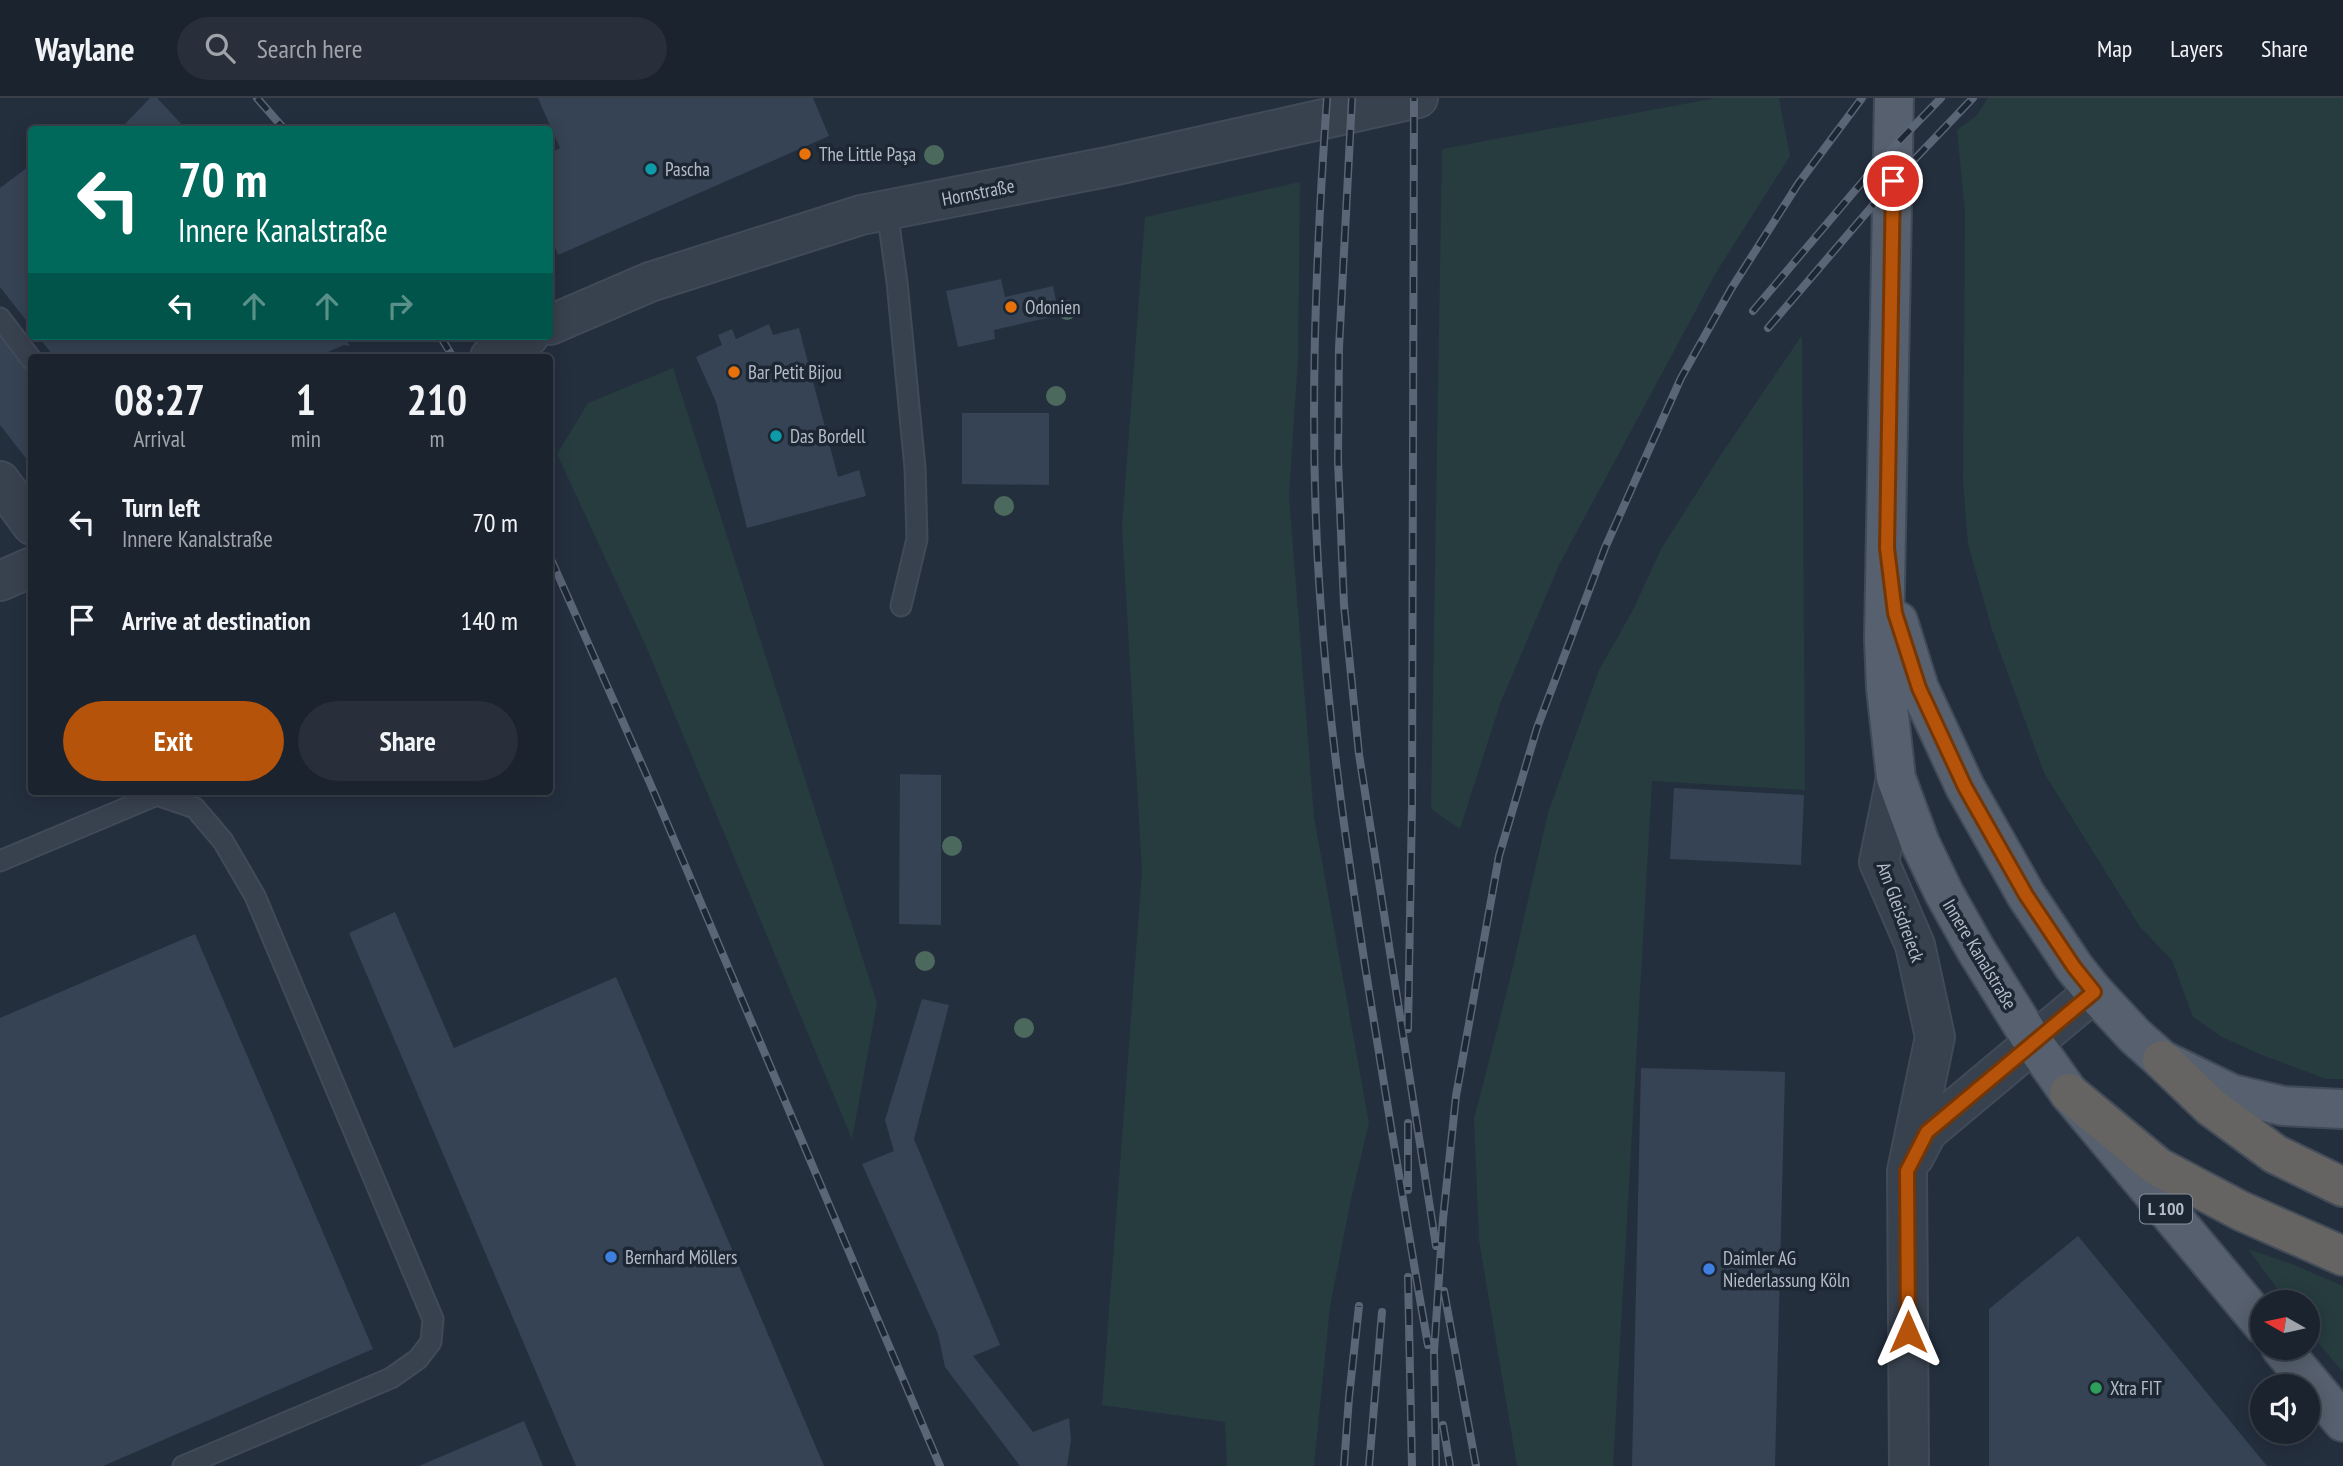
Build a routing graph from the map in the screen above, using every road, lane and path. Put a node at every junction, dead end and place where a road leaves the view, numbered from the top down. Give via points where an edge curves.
1 (1418, 98) edge
2 (1894, 98) edge
3 (887, 210) junction
4 (0, 317) edge
5 (553, 324) edge
6 (522, 340) edge
7 (496, 354) edge
8 (28, 355) edge
9 (0, 481) edge
10 (28, 519) edge
11 (1887, 548) junction
12 (28, 569) edge
13 (0, 581) edge
14 (901, 606) dead end
15 (1896, 778) junction
16 (151, 795) edge
17 (161, 795) edge
18 (0, 861) edge
19 (2094, 992) junction
20 (2033, 1042) junction
21 (2162, 1060) junction
22 (2068, 1093) junction
23 (2343, 1109) edge
24 (1907, 1171) junction
25 (2343, 1187) edge
26 (2343, 1256) edge
27 (2250, 1310) edge
28 (2291, 1360) edge
29 (2343, 1422) edge
30 (183, 1466) edge
31 (1909, 1466) edge

1 - 3 street, Hornstraße
2 - 11 main road, Innere Kanalstraße / L 100
3 - 5 street, Hornstraße via 650,282
3 - 14 lane via 915,468 917,539
4 - 8 lane
6 - 7 street
9 - 10 street
11 - 15 main road, Innere Kanalstraße / L 100 via 1884,639
11 - 19 main road, Innere Kanalstraße / L 100 via 1895,613 1919,688 1965,787 2026,895
12 - 13 street
15 - 20 main road, Innere Kanalstraße / L 100 via 1944,893
15 - 24 street, Am Gleisdreieck via 1879,862 1915,945 1935,1037
16 - 18 lane
17 - 30 lane via 195,808 223,841 255,896 433,1319 430,1342 418,1359 391,1378
19 - 20 street, Am Gleisdreieck
19 - 21 main road, Innere Kanalstraße / L 100
20 - 22 main road, Innere Kanalstraße / L 100
20 - 24 street, Am Gleisdreieck via 1927,1132
21 - 23 main road, Innere Kanalstraße / L 100 via 2232,1094 2283,1106
21 - 25 highway via 2211,1107 2275,1154
22 - 26 highway via 2158,1167 2241,1211
22 - 27 main road, Innere Kanalstraße / L 100
24 - 31 street, Am Gleisdreieck
28 - 29 main road

